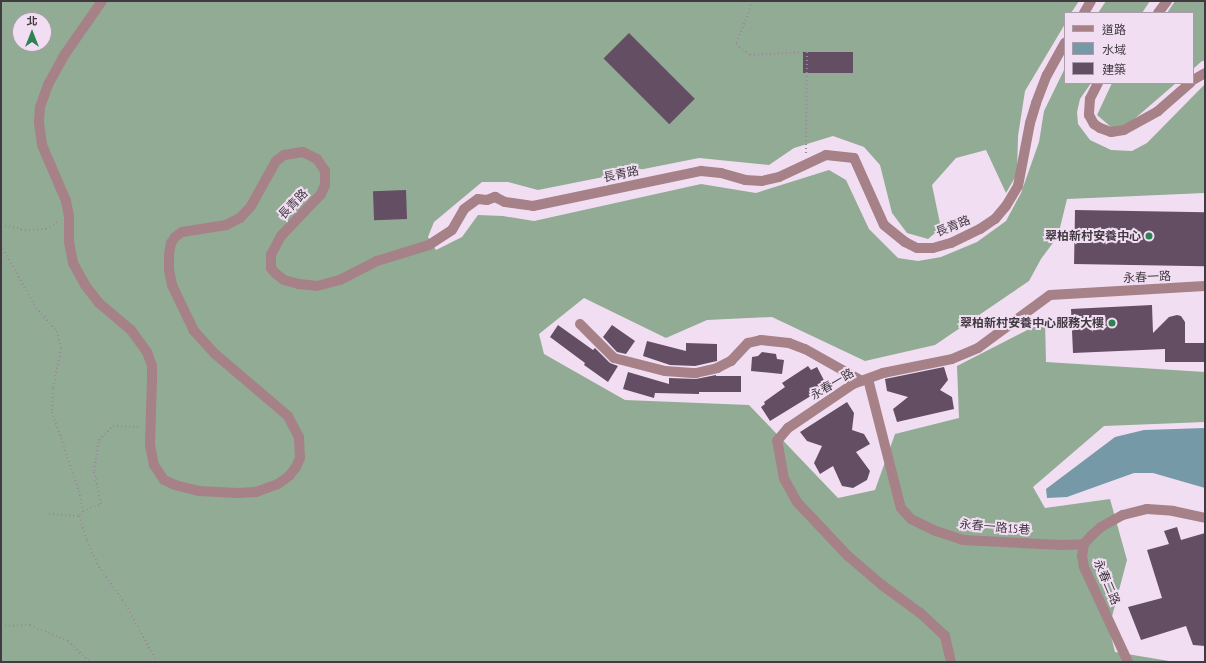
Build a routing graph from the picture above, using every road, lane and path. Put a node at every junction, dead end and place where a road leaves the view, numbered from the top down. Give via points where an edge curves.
1 (102, 1) edge
2 (753, 1) edge
3 (1092, 1) edge
4 (1167, 1) edge
5 (1085, 12) edge
6 (1159, 12) edge
7 (1064, 45) edge
8 (1205, 73) edge
9 (1194, 79) edge
10 (1098, 84) edge
11 (1189, 84) edge
12 (806, 164) junction
13 (69, 216) junction
14 (1, 227) edge
15 (1, 245) edge
16 (1205, 286) edge
17 (580, 324) dead end
18 (865, 380) junction
19 (149, 427) junction
20 (83, 510) junction
21 (49, 514) dead end
22 (79, 516) junction
23 (1205, 518) edge
24 (1084, 544) junction
25 (1, 626) edge
26 (90, 662) edge
27 (157, 662) edge
28 (951, 662) edge
29 (1128, 662) edge

1 - 13 street, 長青路 via 65,54 48,85 40,107 42,145 62,189
2 - 12 path via 736,44 750,55 808,52
3 - 5 street
4 - 6 street
7 - 12 street, 長青路 via 1047,75 1032,116 1018,186 995,218 980,229 951,243 932,248 917,248 894,235 884,225 854,158 826,155
8 - 9 street
10 - 11 street via 1090,99 1089,115 1094,124 1111,132 1124,130 1158,112
12 - 19 street, 長青路 via 779,177 762,181 701,171 533,206 505,202 495,197 487,200 478,199 464,209 452,230 430,244 378,261 340,280 317,286 284,280 271,268 271,255 281,236 315,202 325,185 325,171 317,159 303,152 284,155 276,161 251,206 240,218 226,224 182,232 175,237 170,249 169,270 172,285 194,331 214,353 288,416 299,437 300,458 296,467 278,484 256,492 199,491 175,485 164,480 154,465
13 - 14 path via 46,229
13 - 19 street, 長青路 via 69,242 73,263 85,285 108,312 131,330 147,352 152,366
15 - 20 path via 36,308 57,331 61,348 52,389 52,412
16 - 18 street, 永春一路 via 1050,295 978,348 952,359 883,373
17 - 18 street via 614,358 666,371 696,373 718,368 748,343 761,340 789,343 805,349
18 - 24 street, 永春一路15巷 via 901,508 911,519 963,540
18 - 28 street, 永春一路 via 832,397 788,428 776,441 784,479 797,502 848,556 945,636
19 - 20 path via 113,426 98,440 94,471 101,504
20 - 22 path
21 - 22 path
22 - 27 path via 99,567 126,605
23 - 24 street via 1173,510 1147,509 1123,515 1101,527
24 - 29 street, 永春二路 via 1084,567
25 - 26 path via 30,625 68,641

